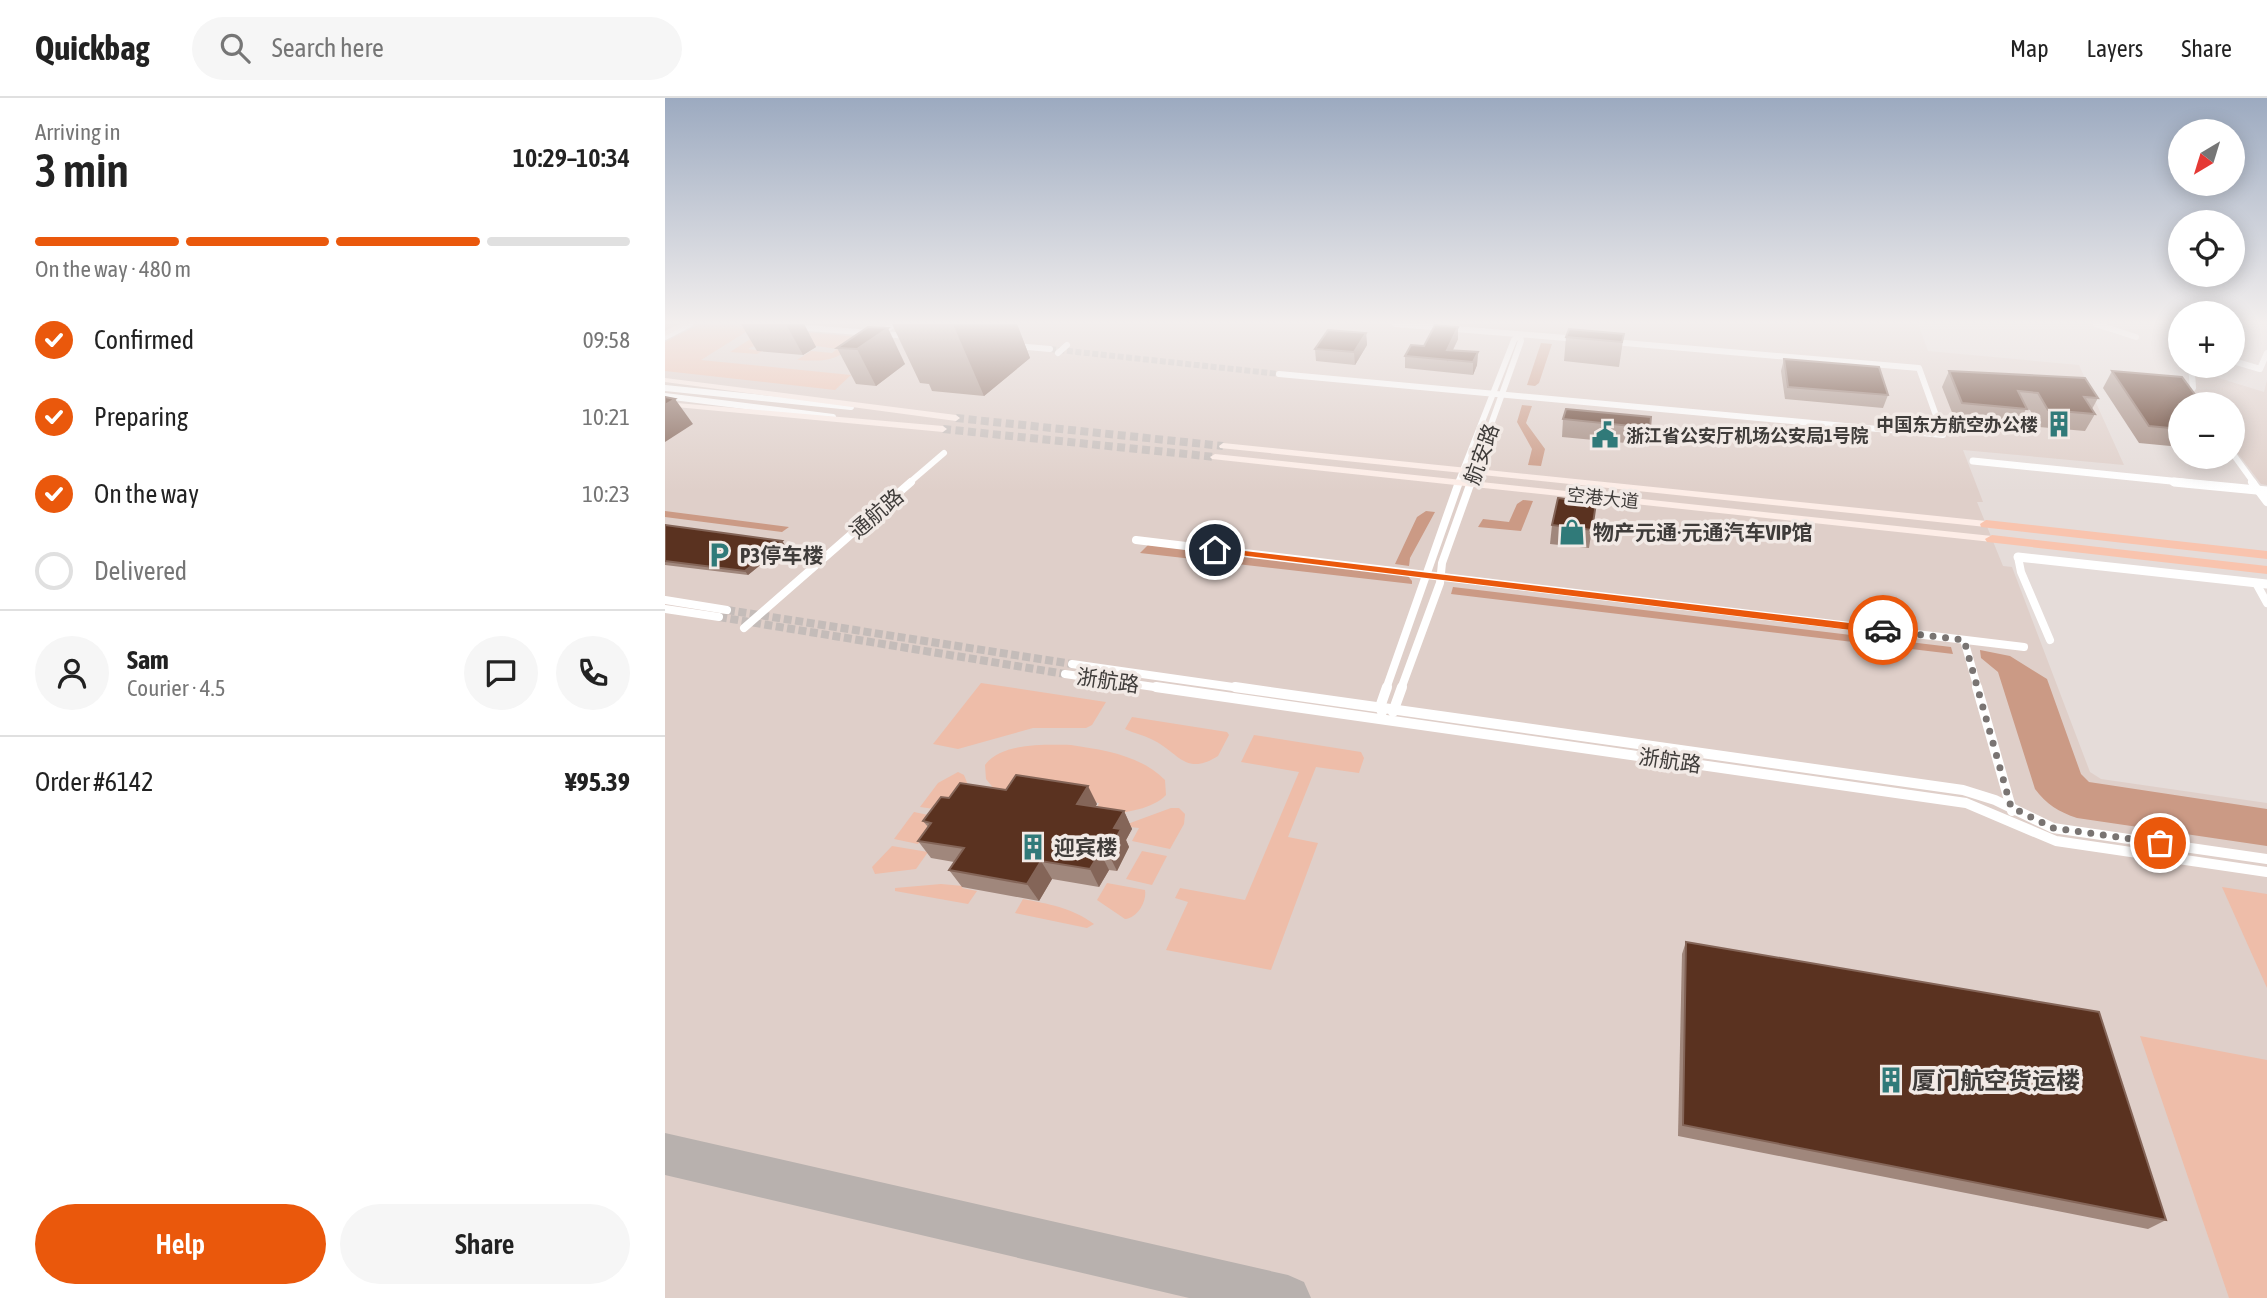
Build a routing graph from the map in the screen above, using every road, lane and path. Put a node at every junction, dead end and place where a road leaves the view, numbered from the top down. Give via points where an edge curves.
1 (665, 380) edge
2 (1348, 380) edge
3 (1504, 380) edge
4 (1924, 380) edge
5 (665, 388) edge
6 (1499, 393) junction
7 (665, 396) edge
8 (665, 404) edge
9 (851, 407) junction
10 (837, 418) junction
11 (956, 418) tunnel mouth
12 (943, 429) tunnel mouth
13 (1223, 446) tunnel mouth
14 (944, 453) dead end
15 (1215, 457) tunnel mouth
16 (1973, 461) dead end
17 (2245, 469) edge
18 (1470, 471) junction
19 (1465, 483) junction
20 (2263, 491) edge
21 (2267, 502) edge
22 (1986, 524) joint
23 (1992, 539) joint
24 (1136, 540) dead end
25 (2267, 555) edge
26 (2018, 557) joint
27 (2267, 570) edge
28 (1426, 575) junction
29 (1440, 577) junction
30 (2256, 583) junction
31 (2267, 584) edge
32 (665, 600) edge
33 (2267, 603) edge
34 (665, 609) edge
35 (727, 610) tunnel mouth
36 (719, 617) tunnel mouth
37 (744, 628) dead end
38 (1964, 640) junction
39 (2050, 640) dead end
40 (2024, 647) dead end
41 (1072, 664) tunnel mouth
42 (1065, 674) tunnel mouth
43 (1380, 707) junction
44 (1397, 710) junction
45 (1384, 720) junction
46 (2011, 807) junction
47 (2015, 823) junction
48 (2267, 859) edge
49 (2267, 872) edge

1 - 9 main road via 771,391
2 - 6 street
3 - 6 street, 航安路
4 - 6 street via 1943,435
5 - 9 street
6 - 18 street, 航安路
7 - 10 street
8 - 10 main road
9 - 11 main road
10 - 12 main road
13 - 18 main road, 空港大道
14 - 37 street, 通航路
15 - 19 main road, 空港大道
16 - 20 street
17 - 20 street
18 - 19 street, 航安路
18 - 22 main road, 空港大道
19 - 23 main road, 空港大道
19 - 28 street, 航安路
19 - 29 street, 航安路
20 - 21 street
22 - 25 highway
23 - 27 highway
24 - 28 street
26 - 30 street
26 - 39 street
28 - 29 street
28 - 43 street, 航安路
29 - 38 street
29 - 44 street, 航安路
30 - 31 street
30 - 33 street
32 - 35 street
34 - 36 street
38 - 40 street
38 - 46 street
41 - 43 street, 浙航路
42 - 45 street, 浙航路
43 - 44 street, 浙航路
43 - 45 street
44 - 45 street
44 - 46 street, 浙航路 via 1963,790
45 - 47 street, 浙航路 via 1966,803
46 - 47 street
46 - 48 street, 浙航路 via 2053,828
47 - 49 street, 浙航路 via 2056,841

